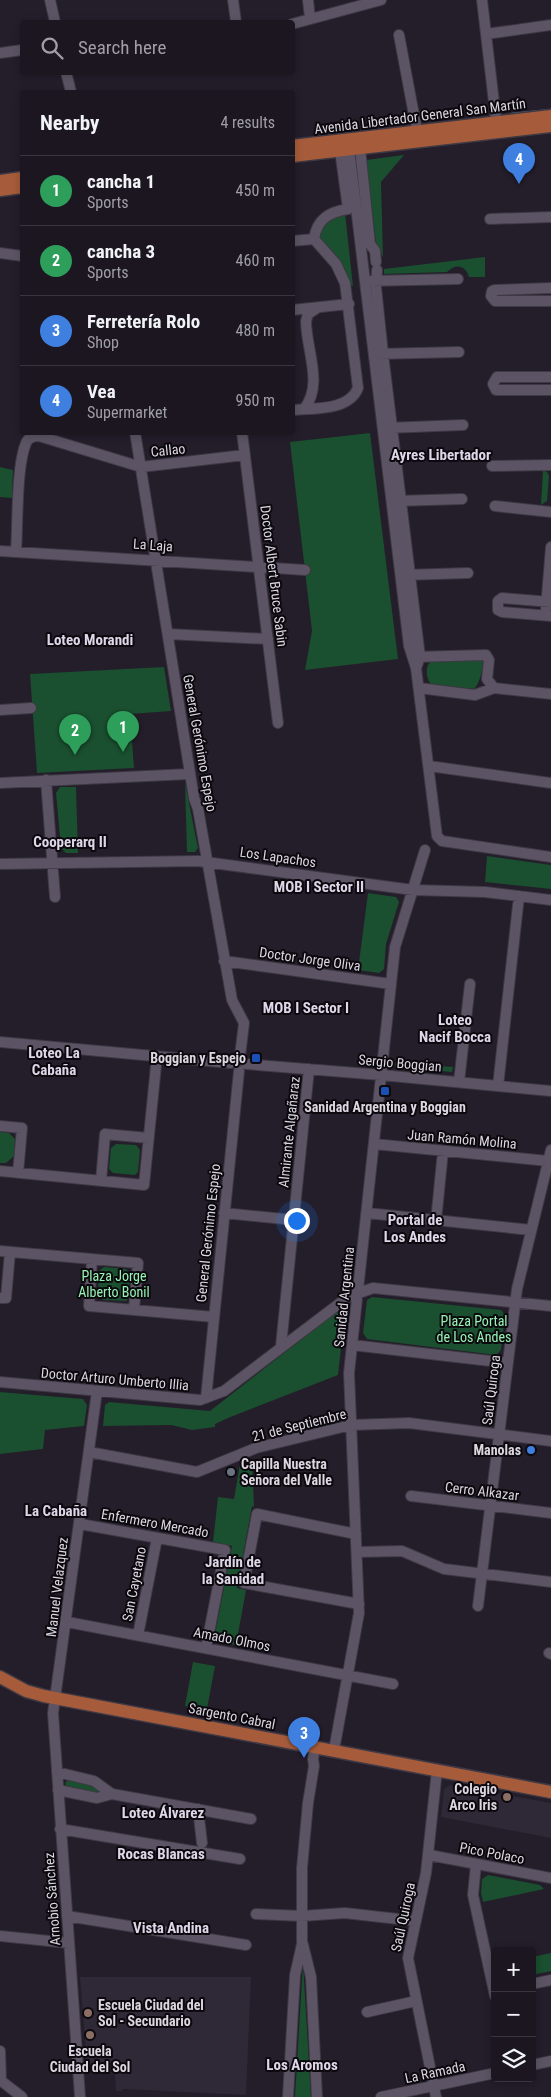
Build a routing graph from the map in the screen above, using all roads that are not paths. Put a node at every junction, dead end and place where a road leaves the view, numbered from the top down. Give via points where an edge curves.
1 (50, 0) edge
2 (233, 0) edge
3 (308, 0) edge
4 (381, 0) edge
5 (482, 0) edge
6 (310, 19) junction
7 (55, 20) edge
8 (236, 20) edge
9 (295, 23) edge
10 (551, 25) edge
11 (486, 34) junction
12 (399, 35) dead end
13 (20, 50) edge
14 (0, 53) edge
15 (67, 75) edge
16 (70, 90) edge
17 (551, 116) edge
18 (551, 126) edge
19 (497, 127) junction
20 (417, 131) junction
21 (295, 146) edge
22 (350, 149) junction
23 (295, 156) edge
24 (20, 178) edge
25 (0, 181) edge
26 (20, 187) edge
27 (0, 190) edge
28 (551, 217) edge
29 (490, 219) dead end
30 (314, 238) junction
31 (295, 241) edge
32 (365, 247) junction
33 (0, 252) edge
34 (20, 256) edge
35 (370, 275) junction
36 (458, 279) dead end
37 (551, 288) edge
38 (551, 301) edge
39 (349, 304) junction
40 (317, 308) junction
41 (295, 310) edge
42 (459, 352) dead end
43 (378, 354) junction
44 (551, 377) edge
45 (551, 390) edge
46 (304, 409) junction
47 (295, 410) edge
48 (463, 425) dead end
49 (387, 428) junction
50 (136, 435) edge
51 (242, 435) edge
52 (245, 455) junction
53 (551, 465) edge
54 (492, 466) dead end
55 (141, 467) junction
56 (462, 499) dead end
57 (396, 501) junction
58 (495, 506) dead end
59 (551, 512) edge
60 (551, 547) edge
61 (0, 551) edge
62 (16, 552) junction
63 (156, 559) junction
64 (259, 566) junction
65 (305, 570) dead end
66 (468, 573) dead end
67 (405, 575) junction
68 (549, 602) edge
69 (548, 616) edge
70 (168, 634) junction
71 (268, 640) junction
72 (416, 657) junction
73 (419, 688) junction
74 (494, 688) junction
75 (551, 694) edge
76 (31, 708) dead end
77 (0, 710) edge
78 (278, 723) dead end
79 (429, 766) junction
80 (189, 774) junction
81 (46, 780) junction
82 (0, 782) edge
83 (551, 783) edge
84 (425, 850) dead end
85 (551, 857) edge
86 (207, 862) junction
87 (53, 863) junction
88 (0, 864) edge
89 (413, 890) junction
90 (519, 896) junction
91 (55, 897) dead end
92 (551, 900) edge
93 (224, 961) junction
94 (391, 984) junction
95 (470, 984) dead end
96 (0, 1042) edge
97 (157, 1056) junction
98 (239, 1064) junction
99 (309, 1069) junction
100 (381, 1075) junction
101 (459, 1082) junction
102 (498, 1086) junction
103 (551, 1091) edge
104 (0, 1126) edge
105 (148, 1138) junction
106 (374, 1144) junction
107 (551, 1150) edge
108 (443, 1151) junction
109 (548, 1161) junction
110 (0, 1171) edge
111 (18, 1173) junction
112 (101, 1181) junction
113 (224, 1213) junction
114 (367, 1214) junction
115 (294, 1220) junction
116 (436, 1221) junction
117 (532, 1230) junction
118 (5, 1252) edge
119 (92, 1259) junction
120 (358, 1292) junction
121 (0, 1298) edge
122 (515, 1302) junction
123 (551, 1306) edge
124 (134, 1310) junction
125 (214, 1317) junction
126 (352, 1345) junction
127 (281, 1346) junction
128 (508, 1363) junction
129 (0, 1382) edge
130 (97, 1391) junction
131 (206, 1398) junction
132 (351, 1425) junction
133 (499, 1434) junction
134 (551, 1441) edge
135 (89, 1452) junction
136 (411, 1496) dead end
137 (490, 1506) junction
138 (551, 1513) edge
139 (80, 1524) junction
140 (356, 1534) junction
141 (157, 1538) junction
142 (357, 1552) junction
143 (482, 1574) junction
144 (551, 1582) edge
145 (359, 1604) junction
146 (478, 1606) dead end
147 (67, 1622) junction
148 (138, 1635) junction
149 (206, 1648) junction
150 (348, 1675) junction
151 (0, 1677) edge
152 (393, 1684) dead end
153 (57, 1698) junction
154 (324, 1748) junction
155 (437, 1770) junction
156 (57, 1772) junction
157 (58, 1790) junction
158 (101, 1792) junction
159 (551, 1792) edge
160 (198, 1809) junction
161 (252, 1819) dead end
162 (60, 1829) junction
163 (202, 1843) dead end
164 (428, 1855) junction
165 (240, 1859) dead end
166 (476, 1864) junction
167 (551, 1878) edge
168 (256, 1914) dead end
169 (67, 1916) junction
170 (302, 1916) junction
171 (416, 1921) junction
172 (0, 1936) edge
173 (302, 1941) junction
174 (69, 1943) junction
175 (246, 1945) dead end
176 (551, 1980) edge
177 (536, 1983) edge
178 (495, 1992) edge
179 (416, 2001) junction
180 (367, 2012) dead end
181 (0, 2051) edge
182 (551, 2061) edge
183 (536, 2064) edge
184 (491, 2074) edge
185 (1, 2080) edge
186 (434, 2086) junction
187 (22, 2097) edge
188 (80, 2097) edge
189 (288, 2097) edge
190 (318, 2097) edge
191 (381, 2097) edge
192 (436, 2097) edge

1 - 7 street
2 - 8 street
3 - 6 street
4 - 6 street
5 - 11 street
6 - 9 street
10 - 11 street
11 - 19 street
12 - 20 street
13 - 14 street
15 - 16 street
17 - 19 main road, Avenida Libertador General San Martín
18 - 19 main road, Avenida Libertador General San Martín
19 - 20 main road, Avenida Libertador General San Martín
19 - 22 main road, Avenida Libertador General San Martín
20 - 21 main road, Avenida Libertador General San Martín
22 - 23 main road, Avenida Libertador General San Martín
22 - 30 street via 348,209 324,217
22 - 32 street
24 - 25 main road
26 - 27 main road
28 - 29 street
30 - 31 street
30 - 39 street via 340,270
32 - 35 street
32 - 35 street
33 - 34 street
35 - 36 street
35 - 43 street
37 - 38 street via 494,290 491,296 495,301
39 - 40 street
39 - 46 street via 358,382 356,392 346,402
40 - 41 street
40 - 46 street via 308,314 306,321 313,386
42 - 43 street
43 - 49 street
44 - 45 street via 497,378 493,384 496,390
46 - 47 street
48 - 49 street
49 - 57 street
50 - 55 street, General Gerónimo Espejo
51 - 52 street, Doctor Albert Bruce Sabin
52 - 55 street, Callao
52 - 64 street, Doctor Albert Bruce Sabin
53 - 54 street
55 - 62 street, Callao via 39,436 31,438 26,444 20,473
55 - 63 street, General Gerónimo Espejo
56 - 57 street
57 - 67 street
58 - 59 street
60 - 68 street
61 - 62 street, La Laja
62 - 63 street, La Laja
63 - 64 street, La Laja
63 - 70 street, General Gerónimo Espejo
64 - 65 street, La Laja
64 - 71 street, Doctor Albert Bruce Sabin
66 - 67 street
67 - 72 street
68 - 69 street
68 - 69 street via 502,598 497,603 498,610 502,612
70 - 71 street
70 - 80 street, General Gerónimo Espejo
71 - 78 street, Doctor Albert Bruce Sabin
72 - 73 street
72 - 74 street via 486,655 489,660 487,679
73 - 74 street via 475,695
73 - 79 street
74 - 75 street
76 - 77 street
79 - 83 street
79 - 85 street via 440,839
80 - 81 street
80 - 86 street, General Gerónimo Espejo
81 - 82 street
81 - 87 street
84 - 89 street, Sanidad Argentina
86 - 87 street, Los Lapachos
86 - 89 street, Los Lapachos
86 - 93 street, General Gerónimo Espejo
87 - 88 street, Los Lapachos
87 - 91 street
89 - 90 street, Los Lapachos
89 - 94 street, Sanidad Argentina via 396,947
90 - 92 street, Los Lapachos
90 - 102 street
93 - 94 street, Doctor Jorge Oliva
93 - 98 street, General Gerónimo Espejo via 232,1000 244,1024
94 - 100 street, Sanidad Argentina
95 - 101 street
96 - 97 street, Sergio Boggian
97 - 98 street, Sergio Boggian
97 - 105 street
98 - 99 street, Sergio Boggian
98 - 113 street, General Gerónimo Espejo
99 - 100 street, Sergio Boggian
99 - 115 street, Almirante Algañaraz
100 - 101 street, Sergio Boggian
100 - 106 street, Sanidad Argentina
101 - 102 street, Sergio Boggian
102 - 103 street, Sergio Boggian
104 - 111 street via 22,1128
105 - 112 street via 105,1134
105 - 112 street via 144,1185
106 - 108 street, Juan Ramón Molina
106 - 114 street, Sanidad Argentina
107 - 109 street, Saúl Quiroga
108 - 109 street, Juan Ramón Molina
108 - 116 street
109 - 117 street, Saúl Quiroga
110 - 111 street
111 - 112 street
113 - 115 street
113 - 125 street, General Gerónimo Espejo
114 - 116 street
114 - 120 street, Sanidad Argentina
115 - 127 street, Almirante Algañaraz
116 - 117 street
117 - 122 street, Saúl Quiroga
118 - 119 street
118 - 121 street via 6,1298
119 - 124 street via 89,1306
119 - 124 street via 138,1263
120 - 122 street, Doctor Arturo Umberto Illia via 373,1288
120 - 126 street, Sanidad Argentina
120 - 127 street, Doctor Arturo Umberto Illia
122 - 123 street, Doctor Arturo Umberto Illia
122 - 128 street, Saúl Quiroga
124 - 125 street
125 - 131 street, General Gerónimo Espejo
126 - 128 street
126 - 132 street, Sanidad Argentina via 349,1373
127 - 131 street, Doctor Arturo Umberto Illia via 224,1391
128 - 133 street, Saúl Quiroga
129 - 130 street, Doctor Arturo Umberto Illia
130 - 131 street, Doctor Arturo Umberto Illia via 191,1400
130 - 135 street, Manuel Velazquez
132 - 133 street, 21 de Septiembre via 409,1424
132 - 135 street, 21 de Septiembre via 256,1448 197,1472
132 - 140 street, Sanidad Argentina
133 - 134 street, 21 de Septiembre
133 - 137 street, Saúl Quiroga
135 - 139 street, Manuel Velazquez
136 - 137 street, Cerro Alkazar
137 - 138 street, Cerro Alkazar
137 - 143 street, Saúl Quiroga
139 - 141 street, Enfermero Mercado
139 - 147 street, Manuel Velazquez
140 - 142 street, Sanidad Argentina
140 - 145 street via 257,1514 244,1583
141 - 148 street, San Cayetano
141 - 149 street, Enfermero Mercado via 225,1550
142 - 143 street via 402,1551 444,1569
142 - 145 street, Sanidad Argentina
143 - 144 street
143 - 146 street, Saúl Quiroga
145 - 150 street, Sanidad Argentina
147 - 148 street, Amado Olmos
147 - 153 street, Manuel Velazquez
148 - 149 street, Amado Olmos
149 - 150 street, Amado Olmos
150 - 152 street, Amado Olmos
150 - 154 street, Sanidad Argentina
151 - 153 main road, Sargento Cabral via 26,1691
153 - 154 main road, Sargento Cabral
153 - 156 street, Arnobio Sánchez via 54,1713
154 - 155 main road, Sargento Cabral
154 - 170 street, Sanidad Argentina via 313,1758 303,1859
155 - 159 main road, Sargento Cabral
155 - 164 street, Saúl Quiroga
156 - 157 street, Arnobio Sánchez
156 - 158 street via 94,1781
157 - 158 street
157 - 162 street, Arnobio Sánchez
158 - 160 street
160 - 161 street
160 - 163 street
162 - 165 street
162 - 169 street, Arnobio Sánchez
164 - 166 street, Pico Polaco
164 - 171 street, Saúl Quiroga
166 - 167 street, Pico Polaco
166 - 178 street via 473,1894
168 - 170 street
169 - 174 street, Arnobio Sánchez
169 - 175 street
170 - 171 street via 345,1913
170 - 173 street, Sanidad Argentina
171 - 179 street, Saúl Quiroga via 408,1958
172 - 174 street
173 - 189 street via 295,1975
173 - 190 street via 311,1977
174 - 188 street, Arnobio Sánchez
176 - 177 street
179 - 180 street
179 - 186 street, Saúl Quiroga
181 - 185 street
182 - 183 street
184 - 186 street, La Ramada
185 - 187 street
186 - 191 street, La Ramada
186 - 192 street, Saúl Quiroga

